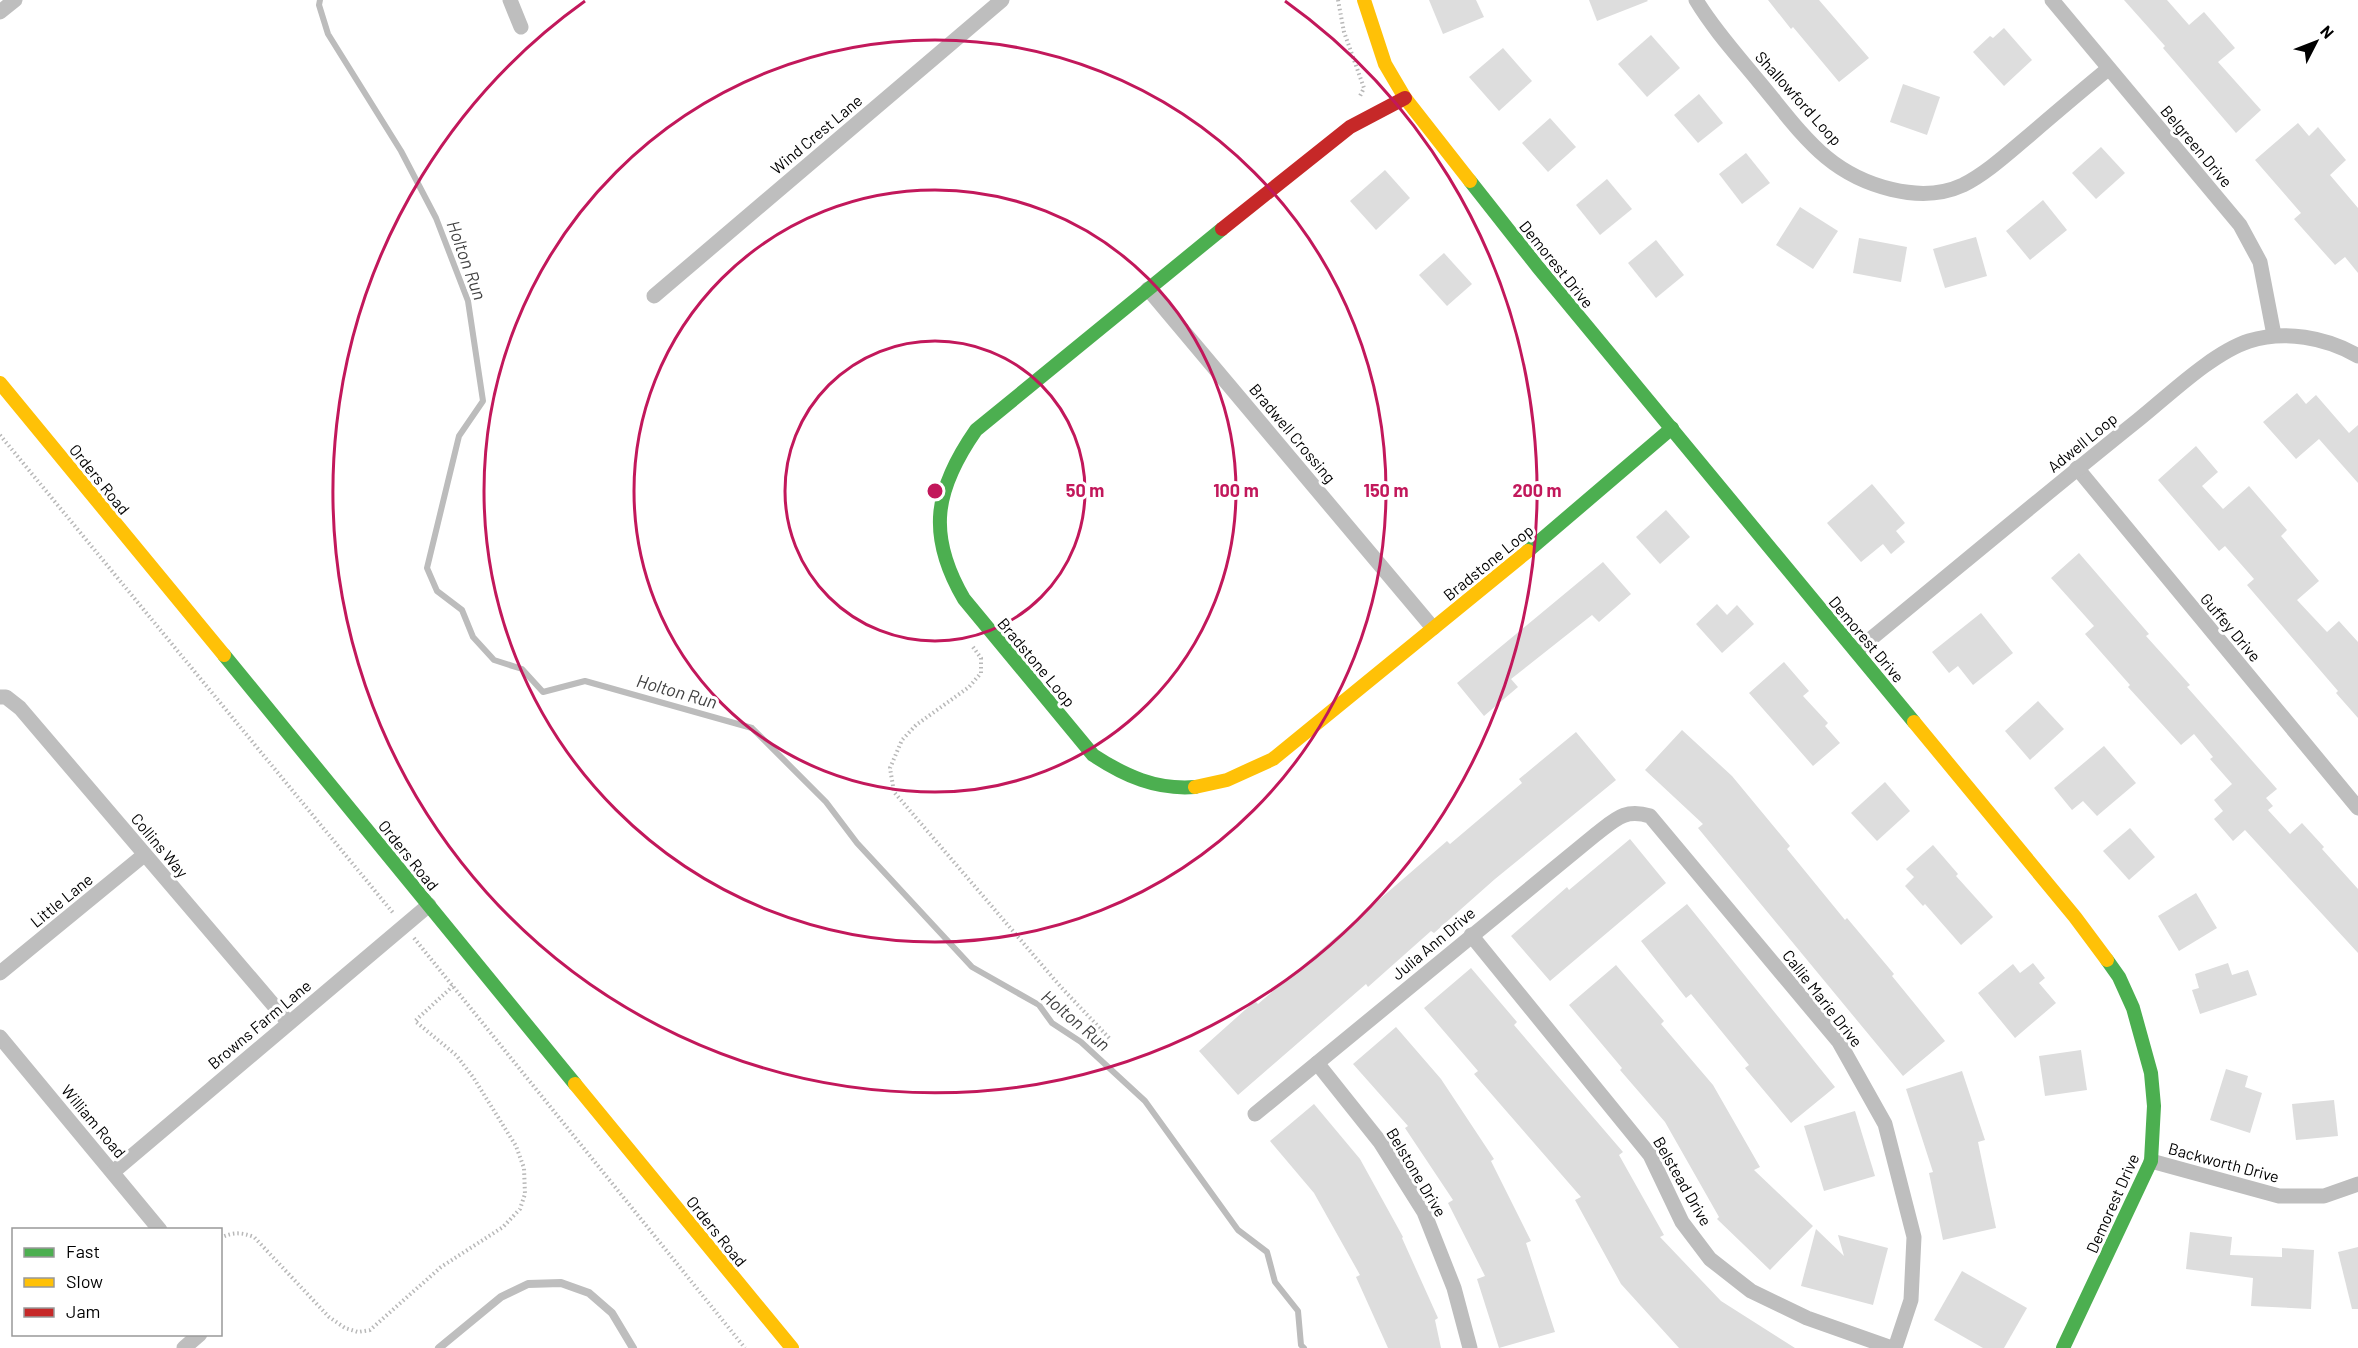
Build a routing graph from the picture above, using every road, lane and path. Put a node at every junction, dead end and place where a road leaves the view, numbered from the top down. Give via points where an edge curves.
1 (15, 0) edge
2 (510, 0) edge
3 (1002, 0) edge
4 (1338, 0) edge
5 (1364, 0) edge
6 (1696, 0) edge
7 (2052, 0) edge
8 (0, 12) edge
9 (521, 27) dead end
10 (2108, 69) junction
11 (1405, 98) junction
12 (1358, 99) dead end
13 (1148, 289) junction
14 (654, 296) dead end
15 (2274, 335) junction
16 (2358, 356) edge
17 (0, 383) edge
18 (1672, 428) junction
19 (0, 435) edge
20 (2077, 468) junction
21 (1433, 628) junction
22 (968, 641) dead end
23 (1856, 651) junction
24 (0, 696) edge
25 (2358, 808) edge
26 (1639, 813) joint
27 (144, 855) junction
28 (429, 905) junction
29 (404, 926) junction
30 (1471, 935) junction
31 (0, 973) edge
32 (453, 986) junction
33 (288, 1022) junction
34 (0, 1037) edge
35 (1110, 1039) dead end
36 (1317, 1063) junction
37 (1255, 1114) dead end
38 (2151, 1161) junction
39 (113, 1172) junction
40 (2358, 1184) edge
41 (158, 1228) edge
42 (222, 1237) edge
43 (199, 1336) edge
44 (184, 1348) edge
45 (440, 1348) edge
46 (633, 1348) edge
47 (745, 1348) edge
48 (792, 1348) edge
49 (1470, 1348) edge
50 (1893, 1348) edge
51 (2064, 1348) edge

1 - 8 street
2 - 9 street
3 - 14 street, Wind Crest Lane
4 - 12 path via 1344,32 1364,88
5 - 11 street, Demorest Drive via 1385,64
6 - 10 street, Shallowford Loop via 1735,52 1827,158 1856,176 1900,191 1934,193 1962,185
7 - 10 street, Belgreen Drive
10 - 15 street, Belgreen Drive via 2240,225 2260,262
11 - 13 street, Bradstone Loop via 1350,127
11 - 18 street, Demorest Drive via 1537,266
13 - 21 street, Bradwell Crossing
13 - 21 street, Bradstone Loop via 976,430 957,456 940,502 940,542 964,599 1093,755 1110,769 1162,788 1191,789 1246,775 1273,759
15 - 16 street, Adwell Loop via 2341,346
15 - 20 street, Adwell Loop via 2246,342 2212,361
17 - 28 street, Orders Road
18 - 21 street, Bradstone Loop
18 - 23 street, Demorest Drive
19 - 29 path
20 - 23 street, Adwell Loop
20 - 25 street, Guffey Drive
22 - 35 path via 981,658 981,673 902,740 890,768 894,792
23 - 38 street, Demorest Drive via 2075,916 2119,976 2133,1008 2151,1073
24 - 27 street, Collins Way via 20,708
26 - 30 street, Julia Ann Drive via 1624,813
26 - 50 street, Callie Marie Drive via 1650,816 1839,1042 1885,1124 1914,1237 1911,1300
27 - 31 street, Little Lane
27 - 33 street, Collins Way
28 - 29 street, Browns Farm Lane
28 - 48 street, Orders Road
29 - 32 path
29 - 33 street, Browns Farm Lane
30 - 36 street, Julia Ann Drive
30 - 50 street, Belstead Drive via 1650,1155 1682,1222 1710,1259 1751,1291 1807,1318
32 - 42 path via 416,1021 456,1055 516,1146 524,1168 525,1194 520,1209 503,1227 441,1267 370,1330 358,1332 329,1317 254,1237 232,1232
32 - 47 path
33 - 39 street, Browns Farm Lane
34 - 39 street, William Road
36 - 37 street, Julia Ann Drive
36 - 49 street, Belstone Drive via 1380,1142 1424,1212 1454,1288
38 - 40 street, Backworth Drive via 2279,1196 2324,1196
38 - 51 street, Demorest Drive
39 - 41 street, William Road
43 - 44 street
45 - 46 lane via 501,1297 528,1284 561,1283 590,1293 612,1313

